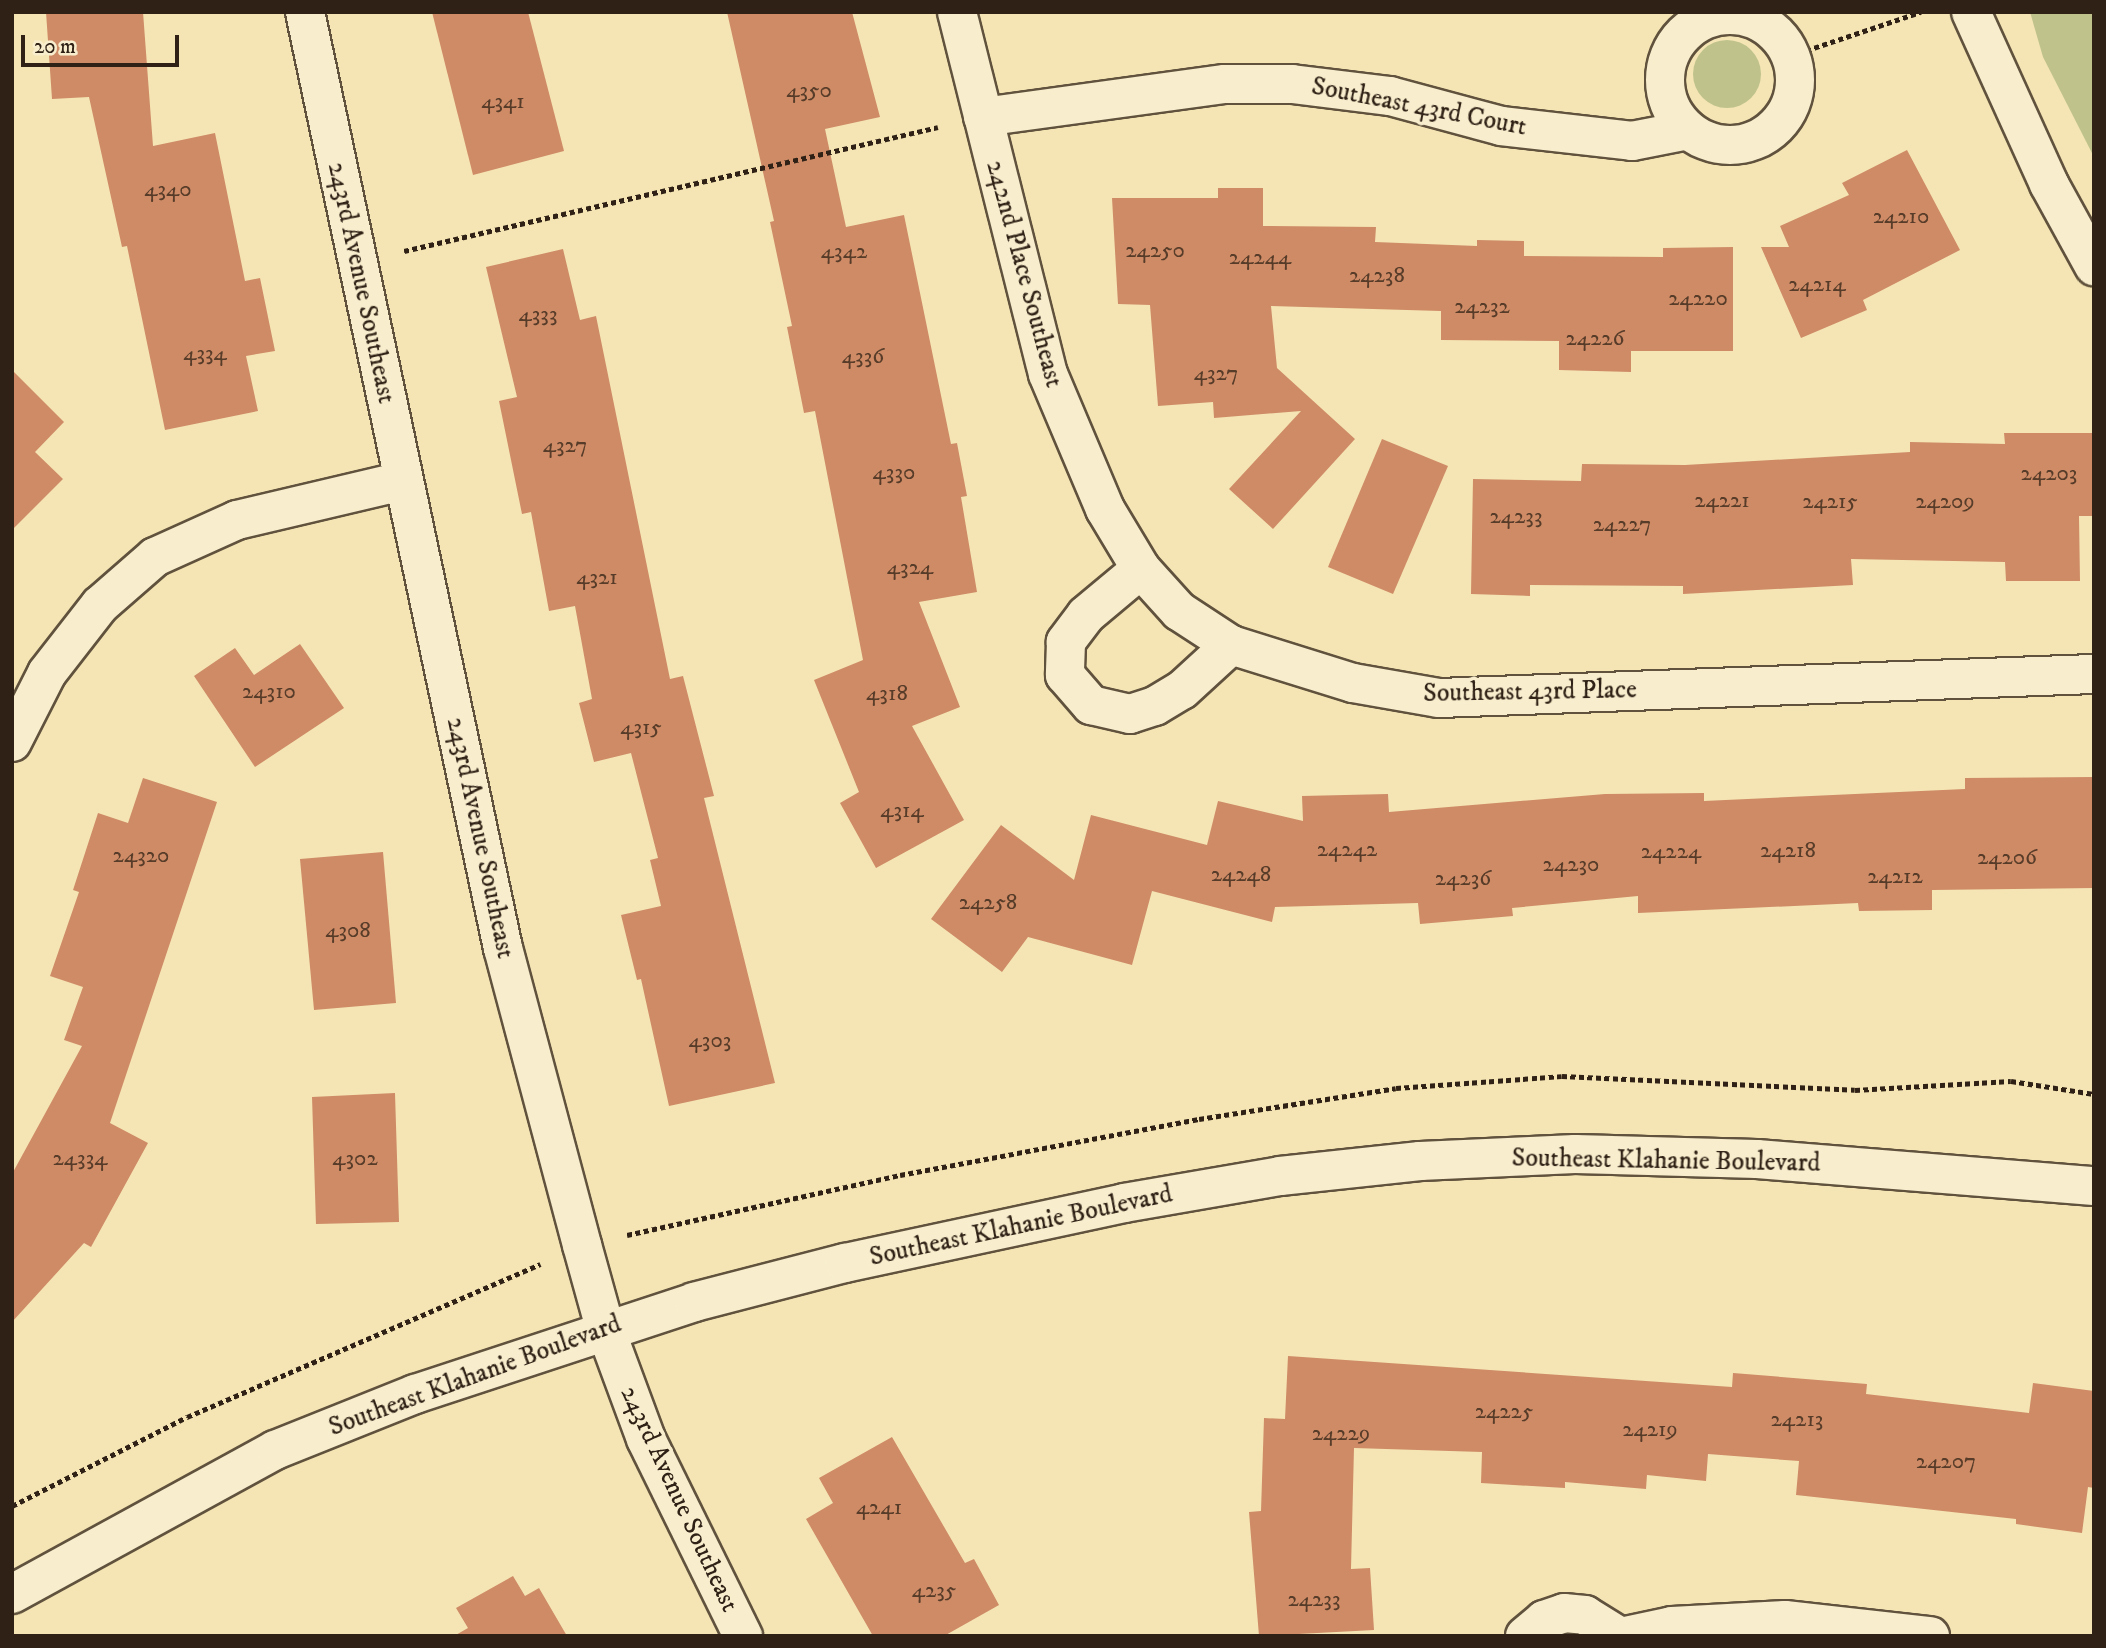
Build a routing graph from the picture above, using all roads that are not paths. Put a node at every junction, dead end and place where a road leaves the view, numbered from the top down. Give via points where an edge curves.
1 (305, 12) edge
2 (957, 12) edge
3 (1971, 12) edge
4 (983, 117) junction
5 (1688, 130) junction
6 (2094, 266) edge
7 (402, 481) junction
8 (1141, 569) junction
9 (1231, 645) junction
10 (2094, 674) edge
11 (12, 742) edge
12 (2094, 1186) edge
13 (605, 1328) junction
14 (12, 1594) edge
15 (743, 1636) edge
16 (1525, 1636) edge
17 (1618, 1636) edge
18 (1625, 1636) edge
19 (1930, 1636) edge

1 - 7 street, 243rd Avenue Southeast
2 - 4 street, 242nd Place Southeast
3 - 6 street via 2049,184
4 - 5 street, Southeast 43rd Court via 1225,84 1292,84 1390,96 1501,126 1632,141
4 - 8 street, 242nd Place Southeast via 1048,374 1105,509
5 - 5 street via 1666,95 1665,73 1683,35 1700,22 1721,16 1753,20 1779,38 1795,77 1793,98 1769,133 1750,143 1728,145 1707,141
7 - 11 street via 237,520 155,557 100,605 47,673
7 - 13 street, 243rd Avenue Southeast via 503,948
8 - 9 street, 242nd Place Southeast via 1179,611
8 - 9 street via 1086,615 1066,642 1065,675 1091,705 1130,714 1155,706 1182,690
9 - 10 street, Southeast 43rd Place via 1353,683 1439,698
12 - 13 street, Southeast Klahanie Boulevard via 1757,1159 1575,1154 1420,1161 1280,1176 1124,1203 845,1263
13 - 14 street, Southeast Klahanie Boulevard via 415,1394 275,1450
13 - 15 street, 243rd Avenue Southeast via 646,1439
16 - 17 street via 1544,1620 1564,1613 1604,1623
18 - 19 street via 1672,1626 1785,1620

